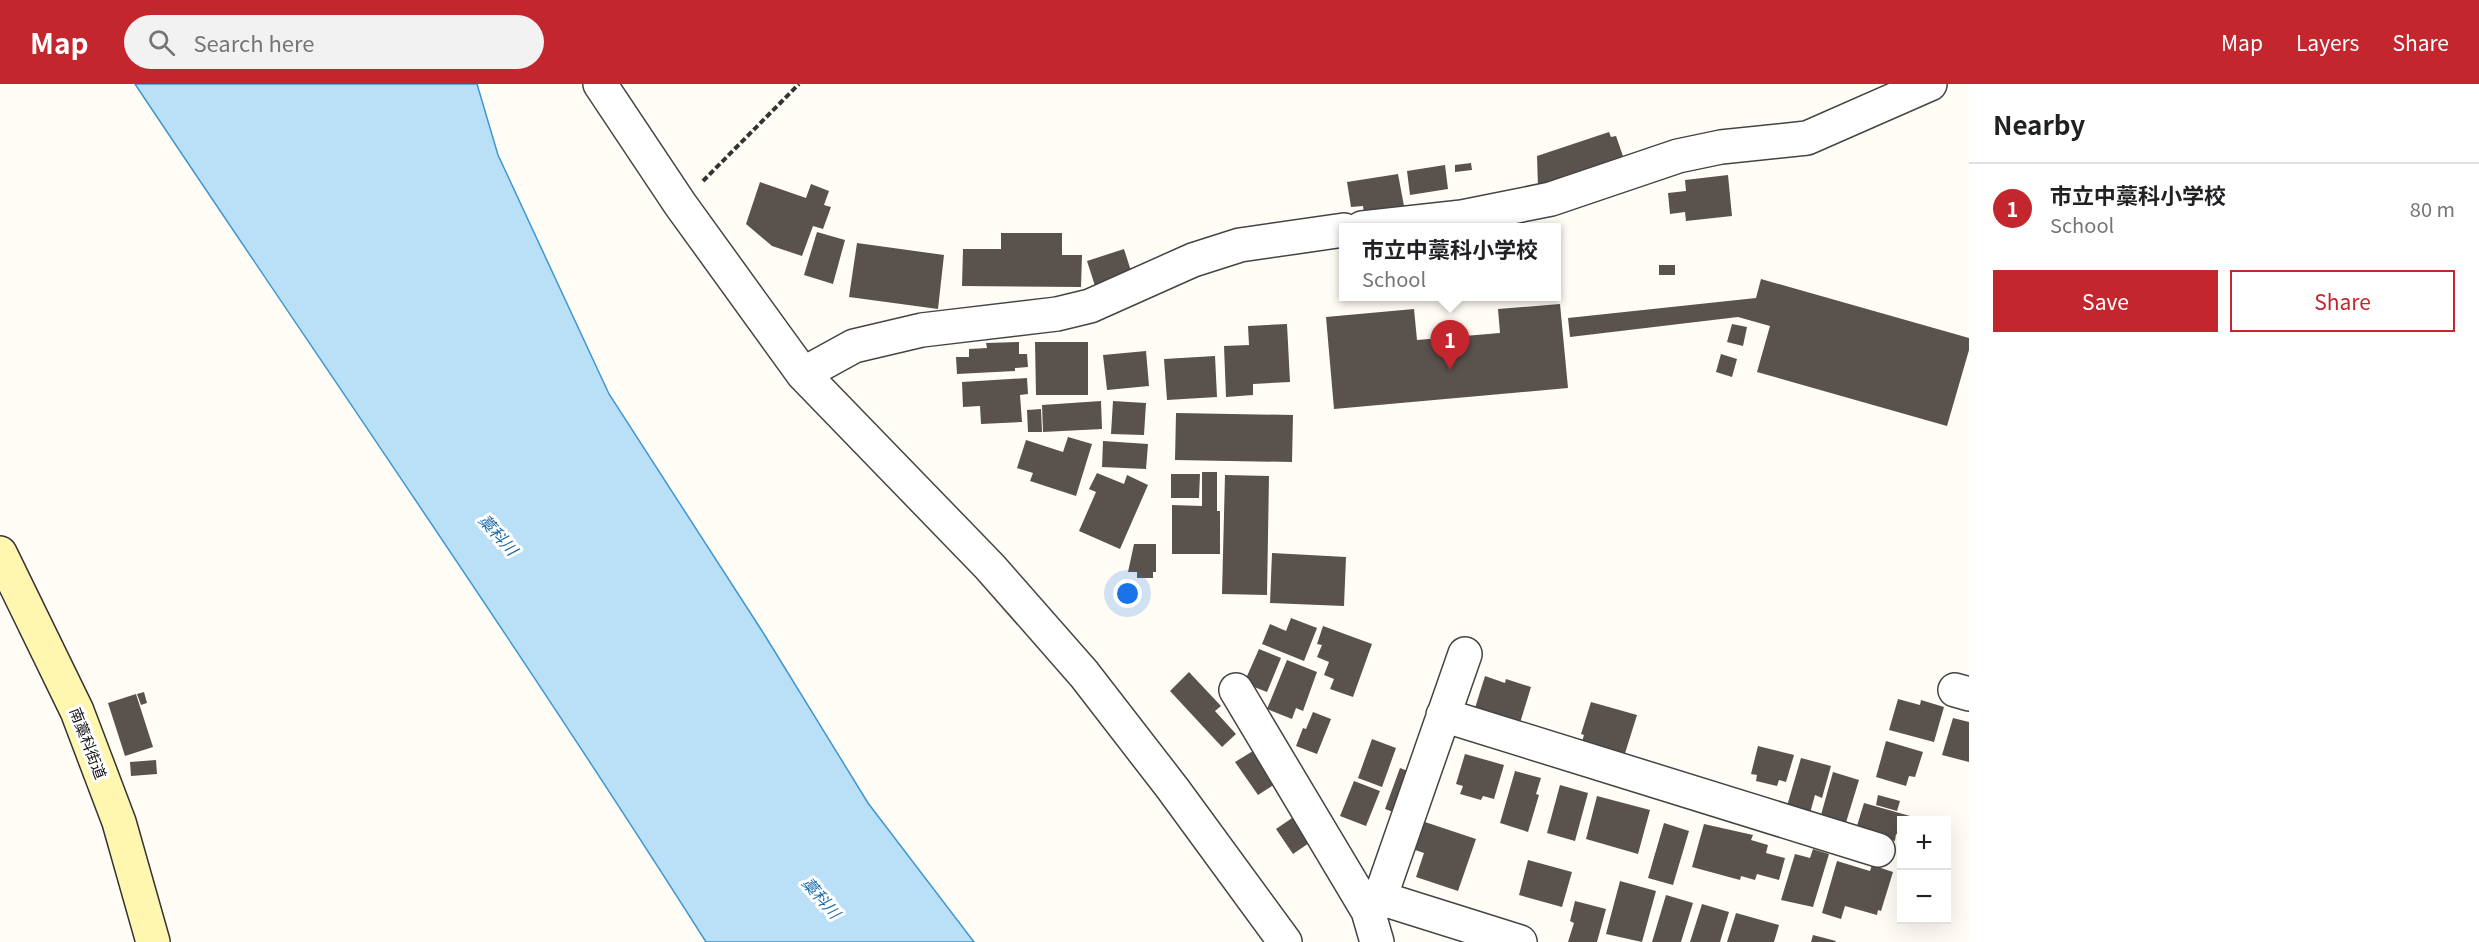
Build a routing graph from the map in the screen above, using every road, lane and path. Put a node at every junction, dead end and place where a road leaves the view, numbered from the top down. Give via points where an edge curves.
1 (600, 84) edge
2 (799, 84) edge
3 (1930, 84) edge
4 (680, 204) junction
5 (1407, 223) edge
6 (1339, 231) edge
7 (803, 374) junction
8 (0, 553) edge
9 (1465, 654) dead end
10 (1236, 690) dead end
11 (1443, 716) junction
12 (1878, 850) dead end
13 (1374, 904) junction
14 (153, 942) edge
15 (1285, 942) edge
16 (1377, 942) edge
17 (1520, 942) edge

1 - 4 street
2 - 4 path
3 - 5 street via 1807,138 1678,156 1562,196 1462,217
4 - 7 street
6 - 7 street via 1240,245 1193,260 1090,306 1057,314 922,330 854,346
7 - 15 street via 990,567 1084,674
8 - 14 main road, 南藁科街道 via 77,711 119,822
9 - 11 street
10 - 13 street
11 - 12 street
11 - 13 street
13 - 16 street
13 - 17 street

